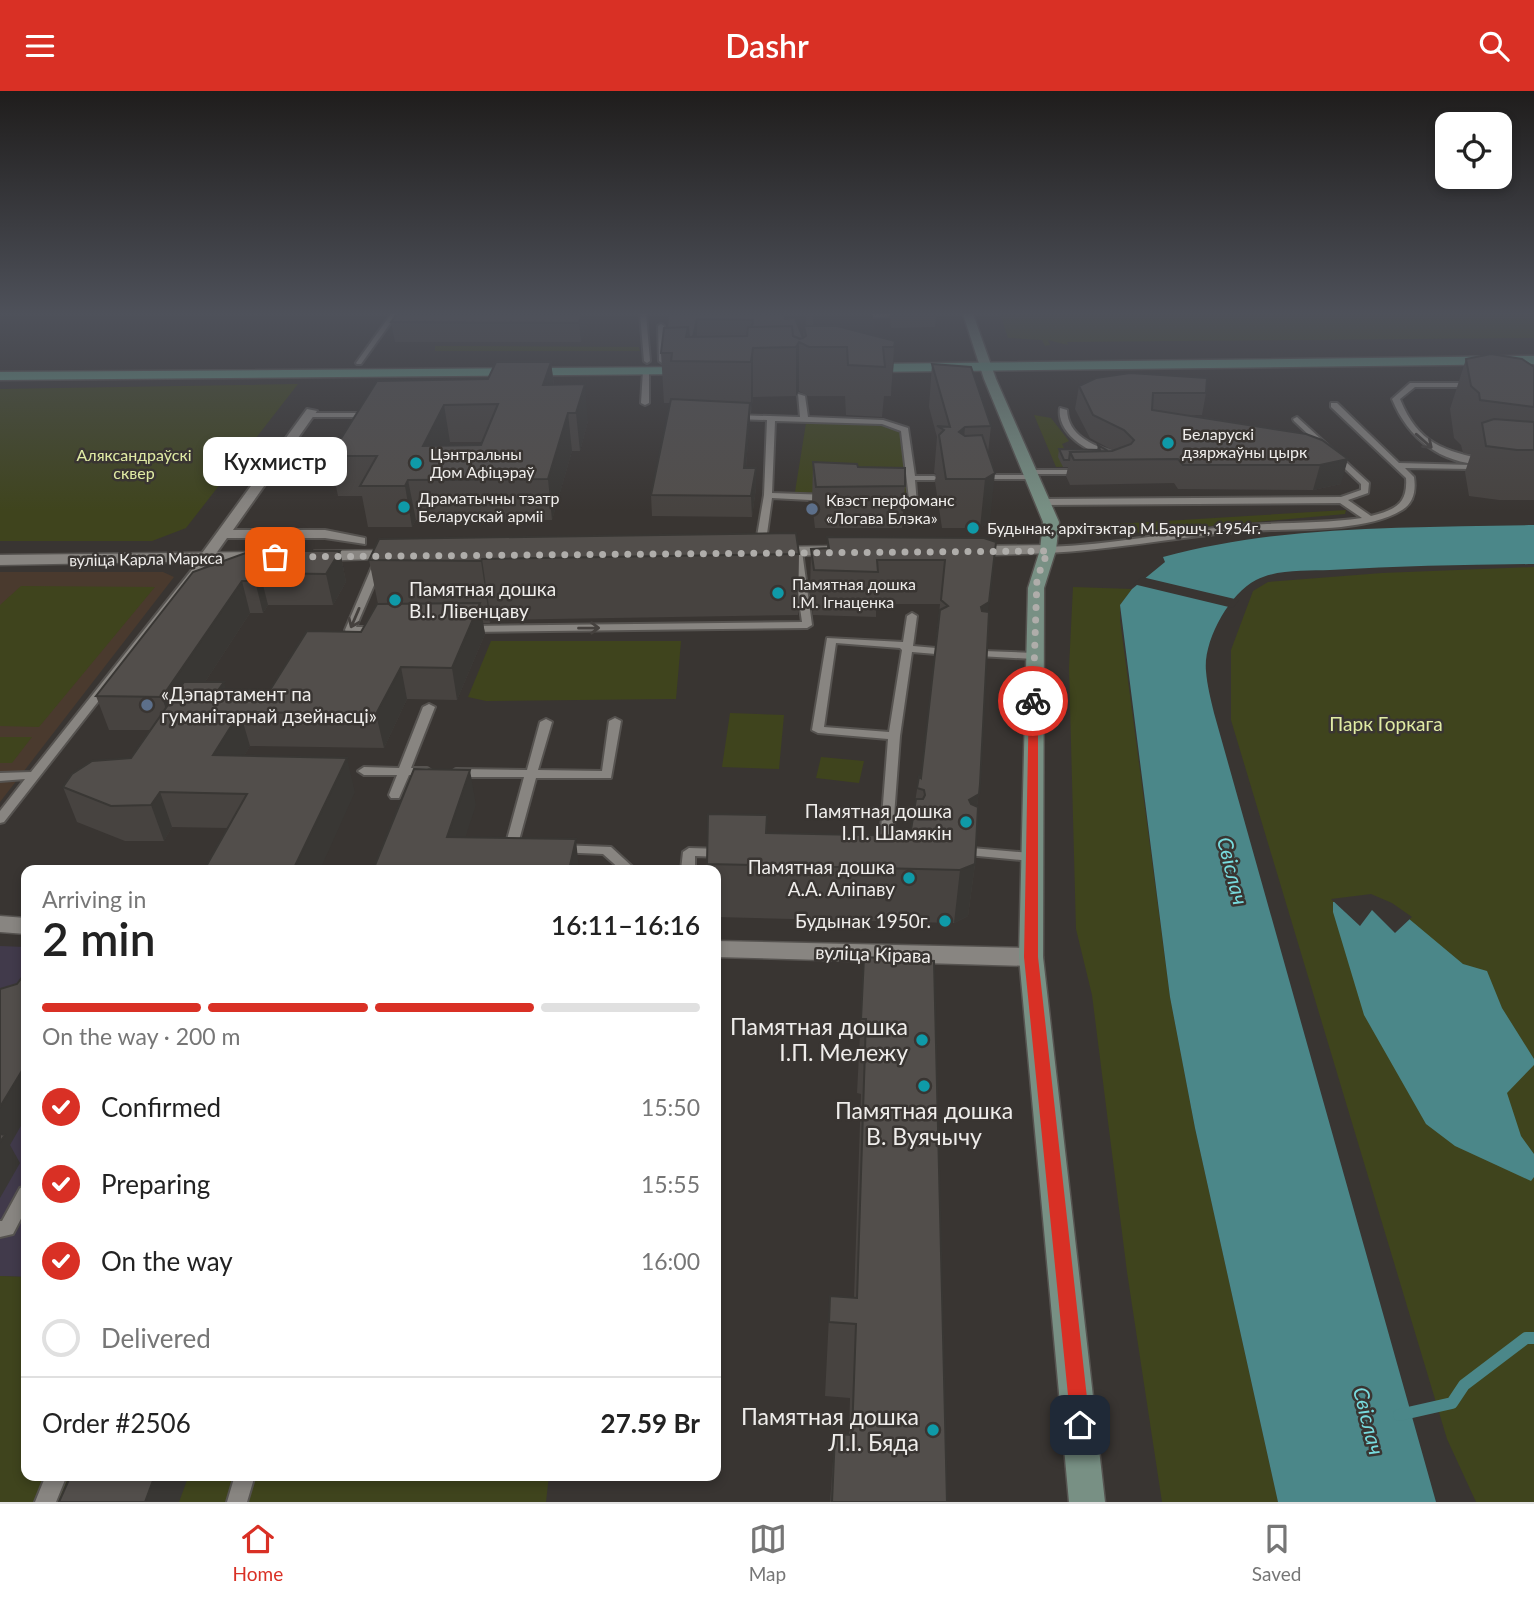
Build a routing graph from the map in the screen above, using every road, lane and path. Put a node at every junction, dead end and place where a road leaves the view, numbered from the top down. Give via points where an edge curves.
1 (646, 380) edge
2 (991, 380) edge
3 (1480, 385) edge
4 (801, 396) dead end
5 (645, 403) dead end
6 (1334, 405) dead end
7 (1063, 410) dead end
8 (309, 413) joint
9 (386, 415) edge
10 (730, 417) edge
11 (771, 418) junction
12 (804, 419) junction
13 (1297, 419) dead end
14 (1121, 460) edge
15 (1497, 463) edge
16 (1398, 465) junction
17 (1471, 467) dead end
18 (1088, 471) edge
19 (1031, 474) junction
20 (911, 478) junction
21 (934, 478) dead end
22 (973, 478) edge
23 (768, 495) junction
24 (834, 498) edge
25 (874, 500) edge
26 (1342, 500) junction
27 (1042, 502) junction
28 (1370, 519) junction
29 (223, 534) junction
30 (360, 541) dead end
31 (797, 551) junction
32 (851, 551) edge
33 (947, 551) edge
34 (1048, 551) junction
35 (754, 552) joint
36 (381, 555) junction
37 (422, 555) edge
38 (302, 556) edge
39 (275, 557) edge
40 (205, 559) junction
41 (0, 560) edge
42 (789, 582) edge
43 (803, 582) junction
44 (368, 587) junction
45 (382, 587) edge
46 (912, 616) dead end
47 (458, 629) edge
48 (390, 630) edge
49 (906, 647) junction
50 (936, 651) edge
51 (984, 654) edge
52 (1034, 656) junction
53 (429, 707) dead end
54 (615, 720) dead end
55 (546, 722) dead end
56 (894, 736) junction
57 (364, 771) dead end
58 (404, 772) junction
59 (534, 774) junction
60 (33, 775) junction
61 (0, 777) edge
62 (395, 795) dead end
63 (0, 819) edge
64 (886, 843) edge
65 (972, 852) edge
66 (730, 853) edge
67 (1031, 857) junction
68 (624, 865) edge
69 (688, 865) edge
70 (0, 925) edge
71 (21, 926) edge
72 (721, 949) edge
73 (1031, 957) junction
74 (21, 1202) edge
75 (0, 1229) edge
76 (54, 1481) edge
77 (243, 1481) edge
78 (45, 1502) edge
79 (237, 1502) edge
80 (1087, 1502) edge

1 - 5 lane
2 - 19 main road
3 -> 15 lane via 1413,385 1395,399 1404,423 1433,449
4 - 12 lane
6 - 16 lane
7 - 14 lane via 1065,423 1076,436
8 - 9 lane
8 - 29 street
10 - 11 lane
11 - 12 lane
11 - 23 lane
12 - 20 lane via 901,426
13 - 26 lane via 1365,483 1364,491
16 - 17 lane
16 - 28 lane via 1410,477 1407,502
18 - 19 lane
19 - 22 lane
19 - 27 main road
20 - 21 lane
20 - 25 lane via 914,502
23 - 24 lane
23 - 35 lane
26 - 27 lane
26 - 28 lane
27 - 34 main road via 1051,522
28 - 34 lane
29 - 30 street via 326,534
29 - 40 street
31 - 32 street
31 - 35 street
31 - 43 lane
33 - 34 street
34 - 52 main road via 1037,578
36 - 37 street
36 - 38 street
36 - 44 lane
39 - 40 street, вуліца Карла Маркса
40 - 41 street, вуліца Карла Маркса
40 - 60 lane
42 - 43 lane
47 -> 43 lane via 807,625
44 - 45 lane
44 -> 48 lane via 350,630
46 - 49 lane
49 - 50 lane
49 - 56 lane
49 - 56 lane via 831,640 818,730
51 - 52 lane
52 - 67 main road
53 - 58 lane
54 - 59 lane via 607,775
55 - 59 lane
56 - 64 lane
57 - 58 lane
58 - 59 lane
58 - 62 lane
59 - 68 lane via 511,848 606,850
60 - 61 lane
60 - 63 lane
65 - 67 lane
66 - 69 lane via 689,852
67 - 73 main road
70 - 71 street
72 - 73 street, вуліца Кірава
73 - 80 main road
74 - 75 lane via 7,1229
76 - 78 lane
77 - 79 lane

